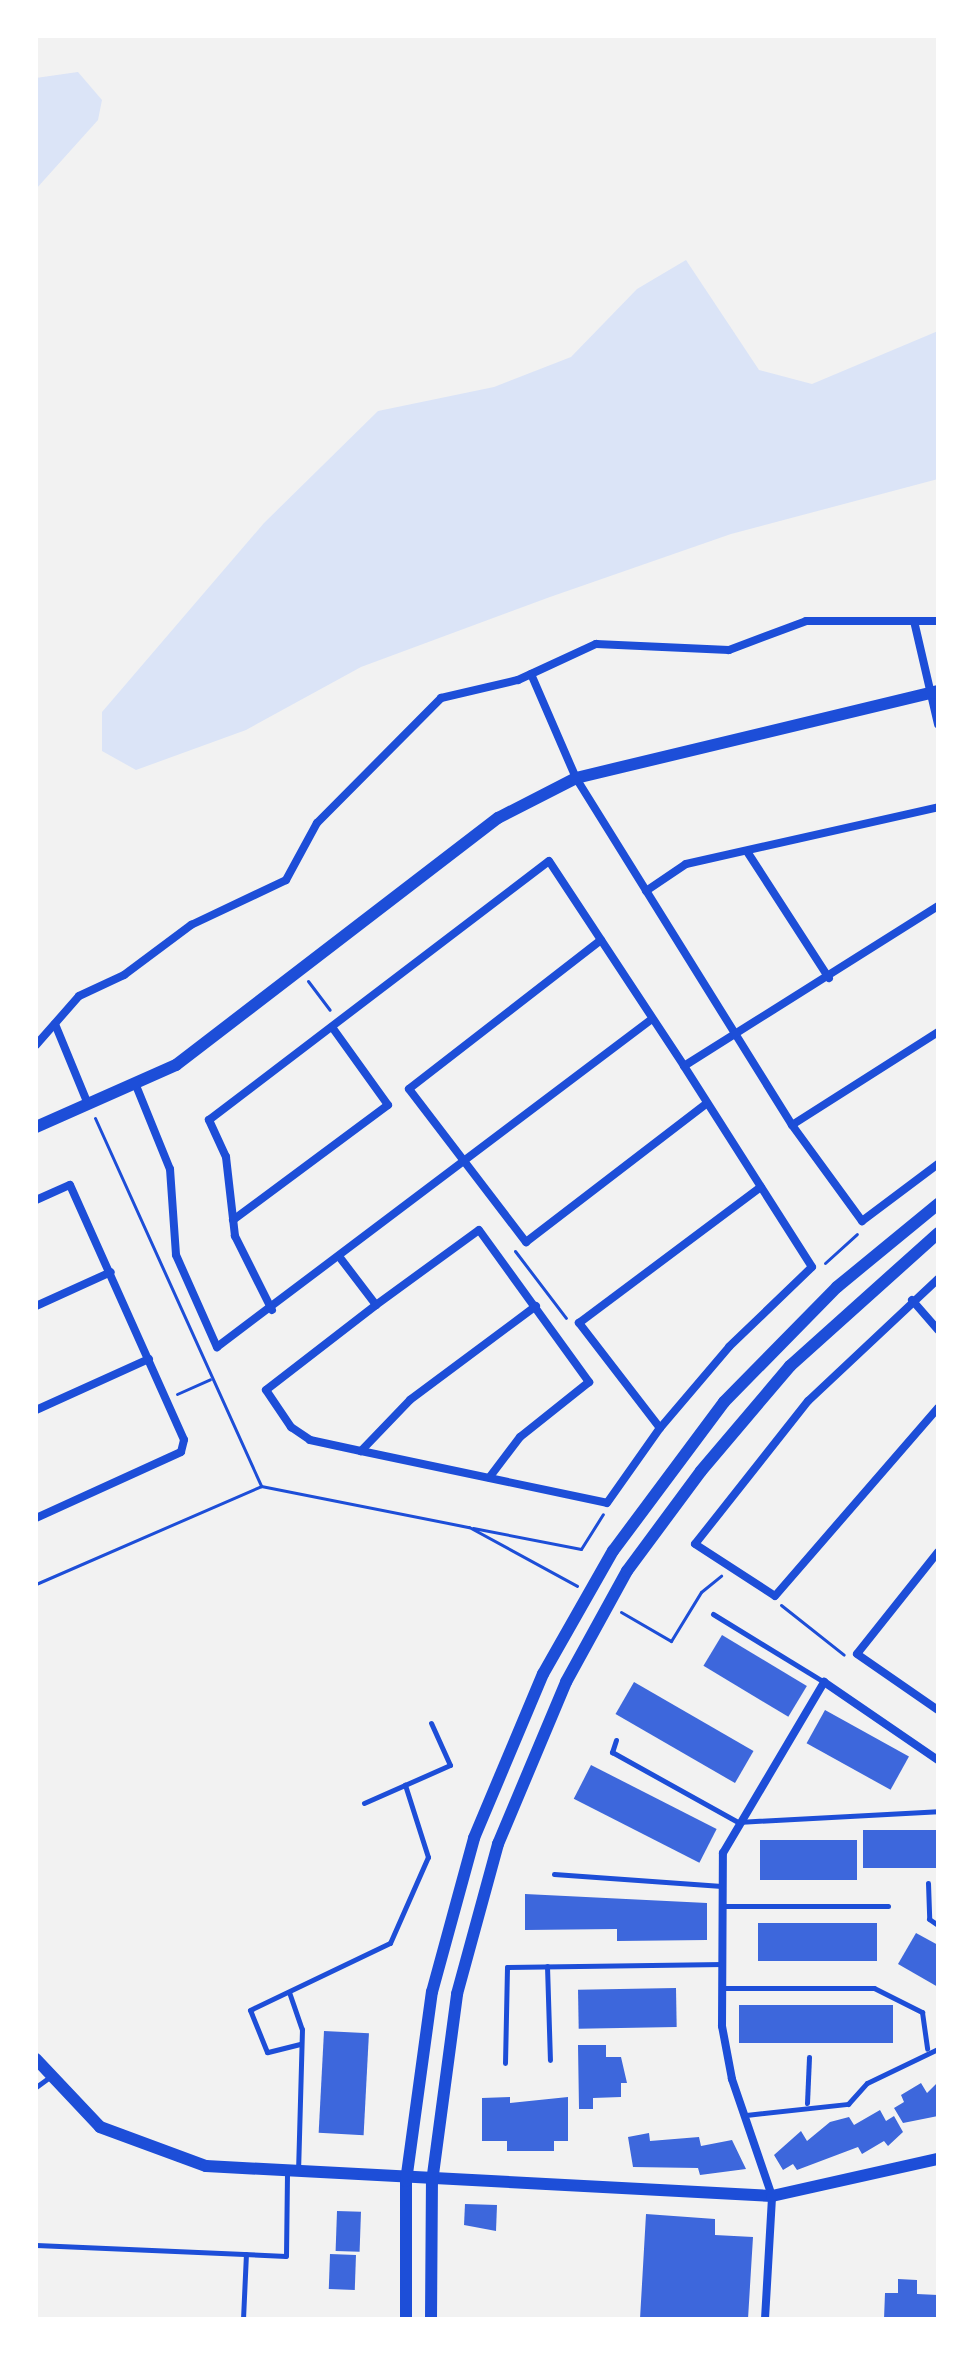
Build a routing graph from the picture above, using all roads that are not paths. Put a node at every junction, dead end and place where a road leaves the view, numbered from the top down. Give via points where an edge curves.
1 (914, 621) junction
2 (938, 621) edge
3 (531, 674) junction
4 (934, 692) edge
5 (938, 724) edge
6 (576, 778) junction
7 (938, 807) edge
8 (748, 853) junction
9 (646, 891) junction
10 (938, 906) edge
11 (601, 940) junction
12 (829, 978) junction
13 (652, 1019) junction
14 (55, 1024) junction
15 (335, 1025) junction
16 (938, 1032) edge
17 (736, 1035) junction
18 (36, 1045) edge
19 (684, 1066) junction
20 (135, 1083) junction
21 (707, 1103) junction
22 (88, 1104) junction
23 (792, 1125) junction
24 (36, 1127) edge
25 (468, 1164) junction
26 (938, 1164) edge
27 (761, 1187) junction
28 (36, 1200) edge
29 (938, 1204) edge
30 (233, 1220) junction
31 (938, 1233) edge
32 (341, 1259) junction
33 (111, 1272) junction
34 (938, 1279) edge
35 (912, 1300) junction
36 (376, 1305) junction
37 (36, 1306) edge
38 (536, 1306) junction
39 (272, 1310) junction
40 (938, 1330) edge
41 (149, 1359) junction
42 (938, 1408) edge
43 (36, 1410) edge
44 (660, 1428) junction
45 (361, 1451) junction
46 (489, 1478) junction
47 (36, 1518) edge
48 (938, 1552) edge
49 (713, 1614) dead end
50 (824, 1682) junction
51 (938, 1710) edge
52 (431, 1723) dead end
53 (616, 1740) dead end
54 (938, 1760) edge
55 (405, 1785) junction
56 (364, 1803) dead end
57 (938, 1811) edge
58 (738, 1822) junction
59 (554, 1874) dead end
60 (928, 1883) dead end
61 (723, 1886) junction
62 (723, 1906) junction
63 (888, 1906) dead end
64 (938, 1925) edge
65 (723, 1964) junction
66 (547, 1966) junction
67 (723, 1988) junction
68 (289, 1992) junction
69 (300, 2044) junction
70 (927, 2049) junction
71 (938, 2049) edge
72 (809, 2057) dead end
73 (36, 2059) edge
74 (550, 2060) dead end
75 (505, 2063) dead end
76 (47, 2079) junction
77 (36, 2087) edge
78 (807, 2103) junction
79 (746, 2115) junction
80 (938, 2159) edge
81 (292, 2175) junction
82 (406, 2181) junction
83 (432, 2182) junction
84 (772, 2196) junction
85 (36, 2245) edge
86 (246, 2254) junction
87 (243, 2319) edge
88 (406, 2319) edge
89 (431, 2319) edge
90 (765, 2319) edge

1 - 2 street
1 - 3 street via 806,621 729,650 596,644
1 - 4 street
3 - 6 street
3 - 14 street via 441,698 317,823 286,880 191,925 124,975 79,996
4 - 5 street
4 - 6 street
6 - 9 street
6 - 20 street via 498,818 176,1065
7 - 8 street
8 - 9 street via 686,864
8 - 12 street
9 - 17 street
10 - 12 street
11 - 13 street
11 - 15 street via 549,861
11 - 25 street via 409,1089
12 - 17 street
13 - 19 street
13 - 25 street
14 - 18 street
14 - 22 street
15 - 30 street via 209,1120 226,1157
15 - 30 street via 388,1105
16 - 23 street
17 - 19 street
17 - 23 street
19 - 21 street
20 - 22 street
20 - 39 street via 170,1169 176,1255 217,1347
21 - 25 street via 526,1242
21 - 27 street
22 - 24 street
23 - 26 street via 862,1221
25 - 32 street
27 - 44 street via 812,1267 729,1347
27 - 44 street via 579,1323
28 - 33 street via 70,1185
29 - 82 street via 837,1287 724,1402 613,1551 569,1624 502,1764 458,1889 432,1992
30 - 39 street
31 - 83 street via 790,1366 701,1471 627,1571 566,1682 481,1896 457,1994
32 - 36 street
32 - 39 street
33 - 37 street
33 - 41 street
34 - 35 street
35 - 40 street
35 - 42 street via 808,1401 695,1544 775,1596
36 - 38 street via 479,1230
36 - 45 street via 266,1390 291,1427 310,1440
38 - 45 street via 410,1400
38 - 46 street via 589,1382 520,1437
41 - 43 street
41 - 47 street via 184,1440 181,1452
44 - 46 street via 607,1503
45 - 46 street
48 - 51 street via 857,1654
49 - 50 lane
50 - 54 street
50 - 58 street
52 - 55 lane via 450,1765
53 - 58 lane via 612,1752
55 - 56 lane
55 - 68 lane via 428,1857 390,1943
57 - 58 lane
58 - 61 street via 723,1853
59 - 61 lane
60 - 64 lane via 929,1919
61 - 62 street
62 - 63 lane
62 - 65 street
65 - 66 lane
65 - 67 street
66 - 74 lane
66 - 75 lane via 507,1967
67 - 70 lane via 874,1988 922,2012
67 - 79 street via 732,2079
68 - 69 lane via 302,2029
68 - 69 lane via 250,2010 267,2052
69 - 81 lane
70 - 71 lane
70 - 78 lane via 867,2083 848,2104
72 - 78 lane
73 - 76 street
76 - 77 lane
76 - 81 street via 100,2127 133,2144 206,2166
78 - 79 lane
79 - 84 street
80 - 84 street
81 - 82 street
81 - 86 lane via 286,2256
82 - 83 street
82 - 88 street
83 - 84 street
83 - 89 street
84 - 90 street
85 - 86 lane
86 - 87 lane

